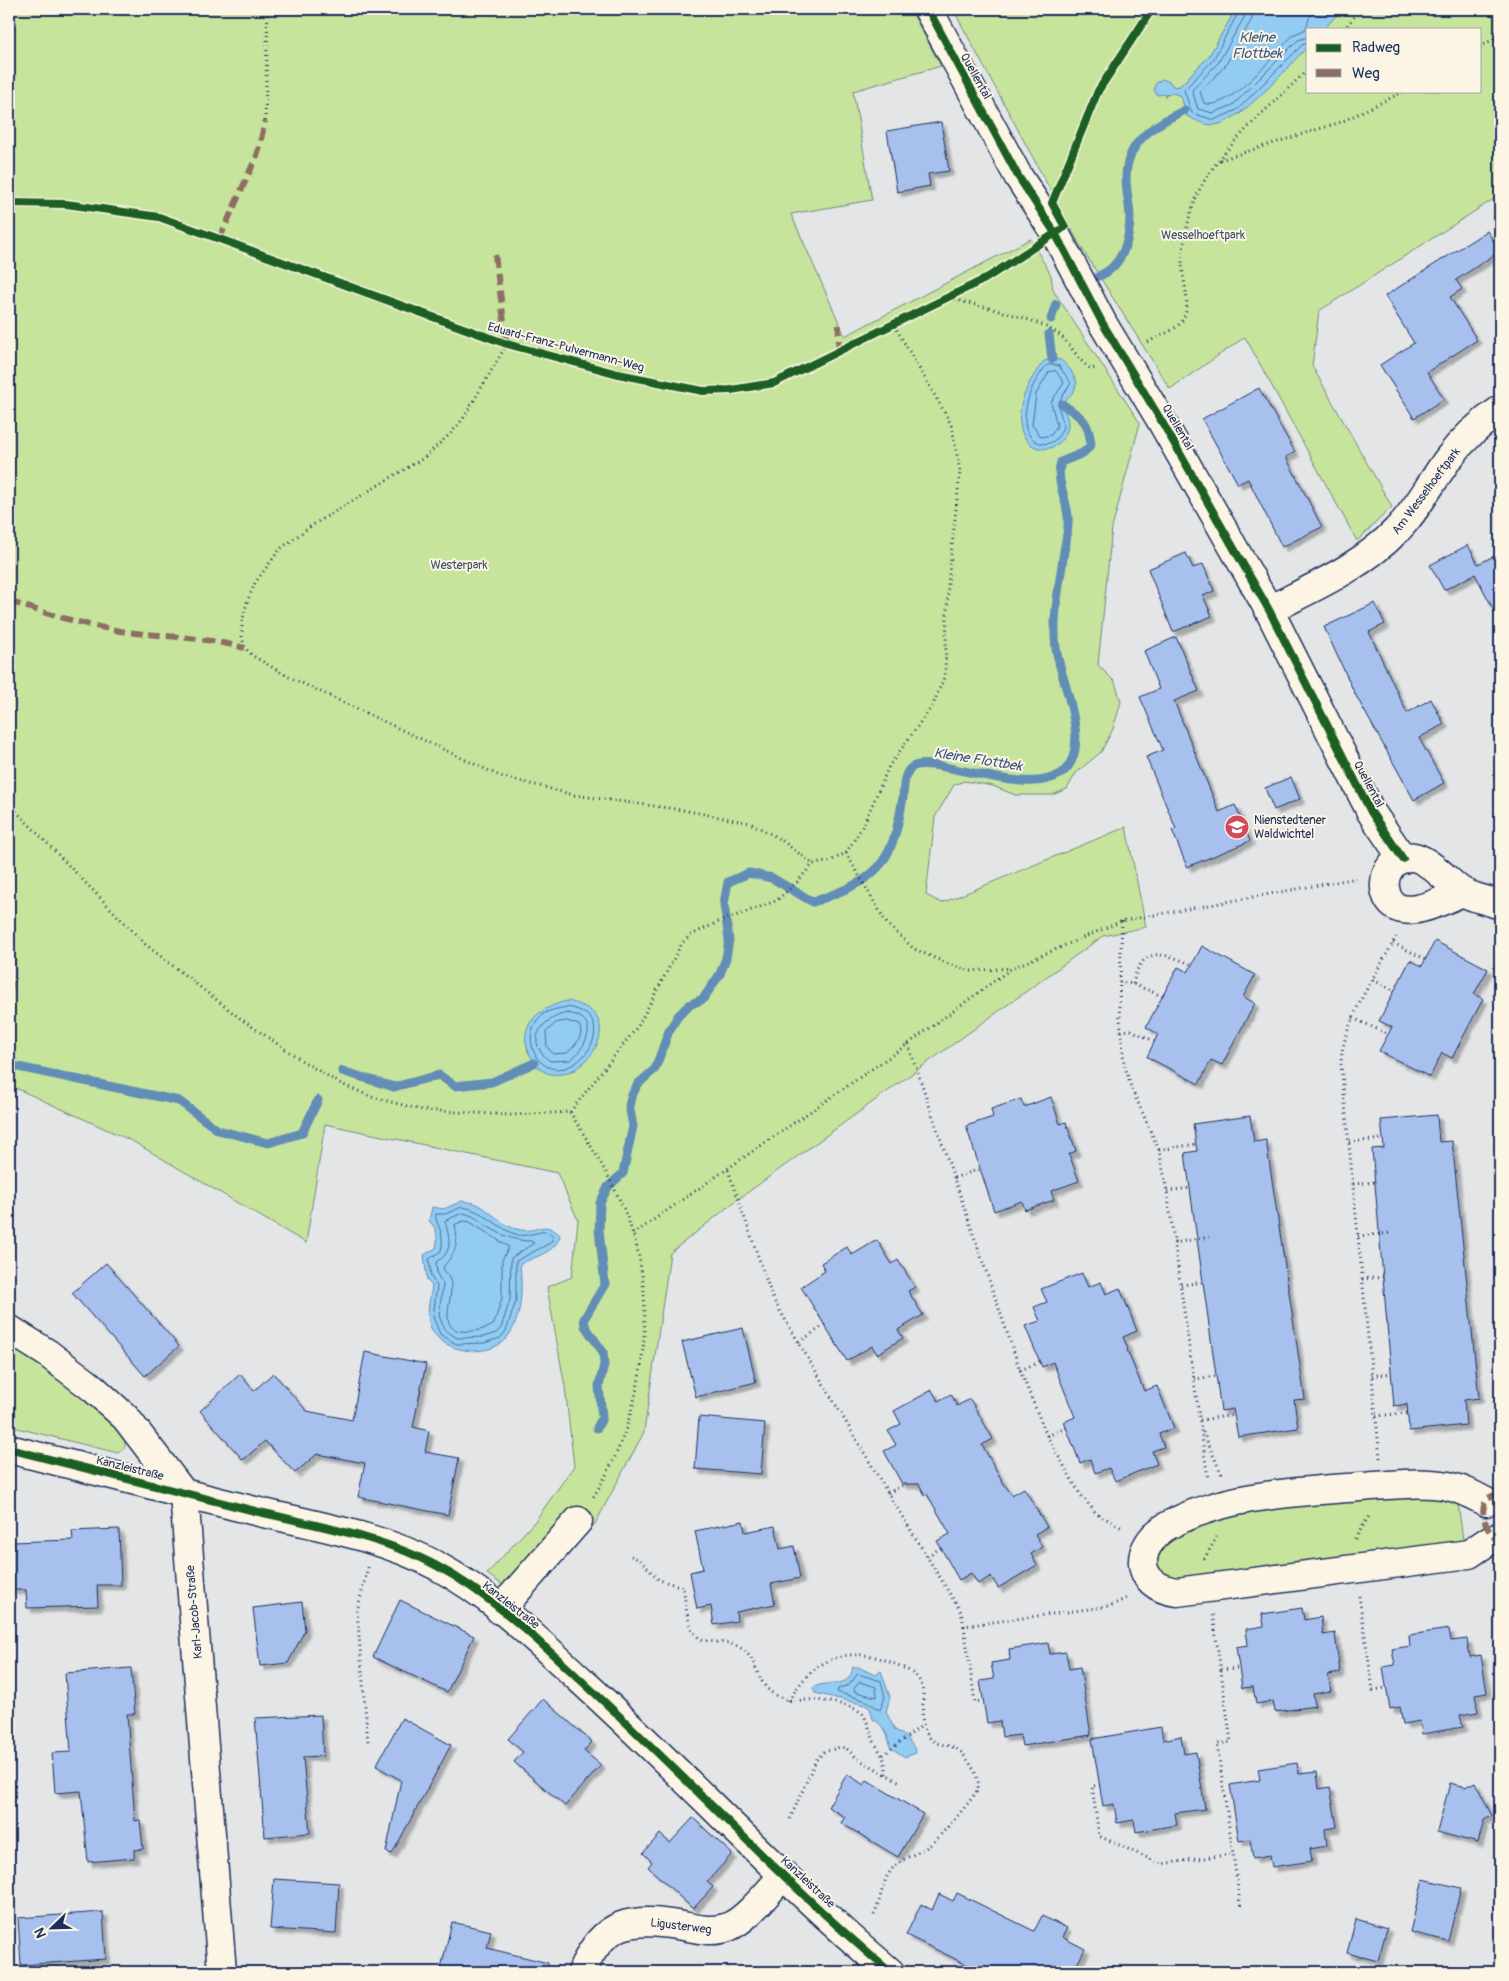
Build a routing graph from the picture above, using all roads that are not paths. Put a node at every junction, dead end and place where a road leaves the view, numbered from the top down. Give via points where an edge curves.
1 (928, 9) edge
2 (1500, 410) edge
3 (1268, 610) junction
4 (1403, 858) junction
5 (1462, 892) junction
6 (1500, 905) edge
7 (9, 1329) edge
8 (9, 1449) edge
9 (184, 1494) junction
10 (1493, 1498) edge
11 (578, 1521) road end
12 (1497, 1540) edge
13 (500, 1610) junction
14 (784, 1876) junction
15 (222, 1972) edge
16 (582, 1972) edge
17 (890, 1972) edge

1 - 3 street, Quellental via 1018,176 1055,233 1103,324
2 - 3 street, Am Wesselhoeftpark via 1449,457 1411,513 1384,543 1359,561
3 - 4 street, Quellental via 1371,812
4 - 5 street via 1419,858
4 - 5 street via 1394,863 1385,881 1388,896 1399,908 1425,909
5 - 6 street
7 - 9 street via 47,1353 126,1418
8 - 9 street, Kanzleistraße
9 - 13 street, Kanzleistraße via 413,1554 438,1566
9 - 15 street, Karl-Jacob-Straße
10 - 12 street via 1484,1520 1489,1533
10 - 12 street via 1429,1484 1266,1496 1212,1508 1168,1526 1151,1539 1143,1556 1143,1566 1155,1585 1177,1592 1469,1554
11 - 13 street
13 - 14 street, Kanzleistraße via 653,1746
14 - 16 street, Ligusterweg via 730,1927 708,1930 646,1921 615,1928 596,1943
14 - 17 street, Kanzleistraße

